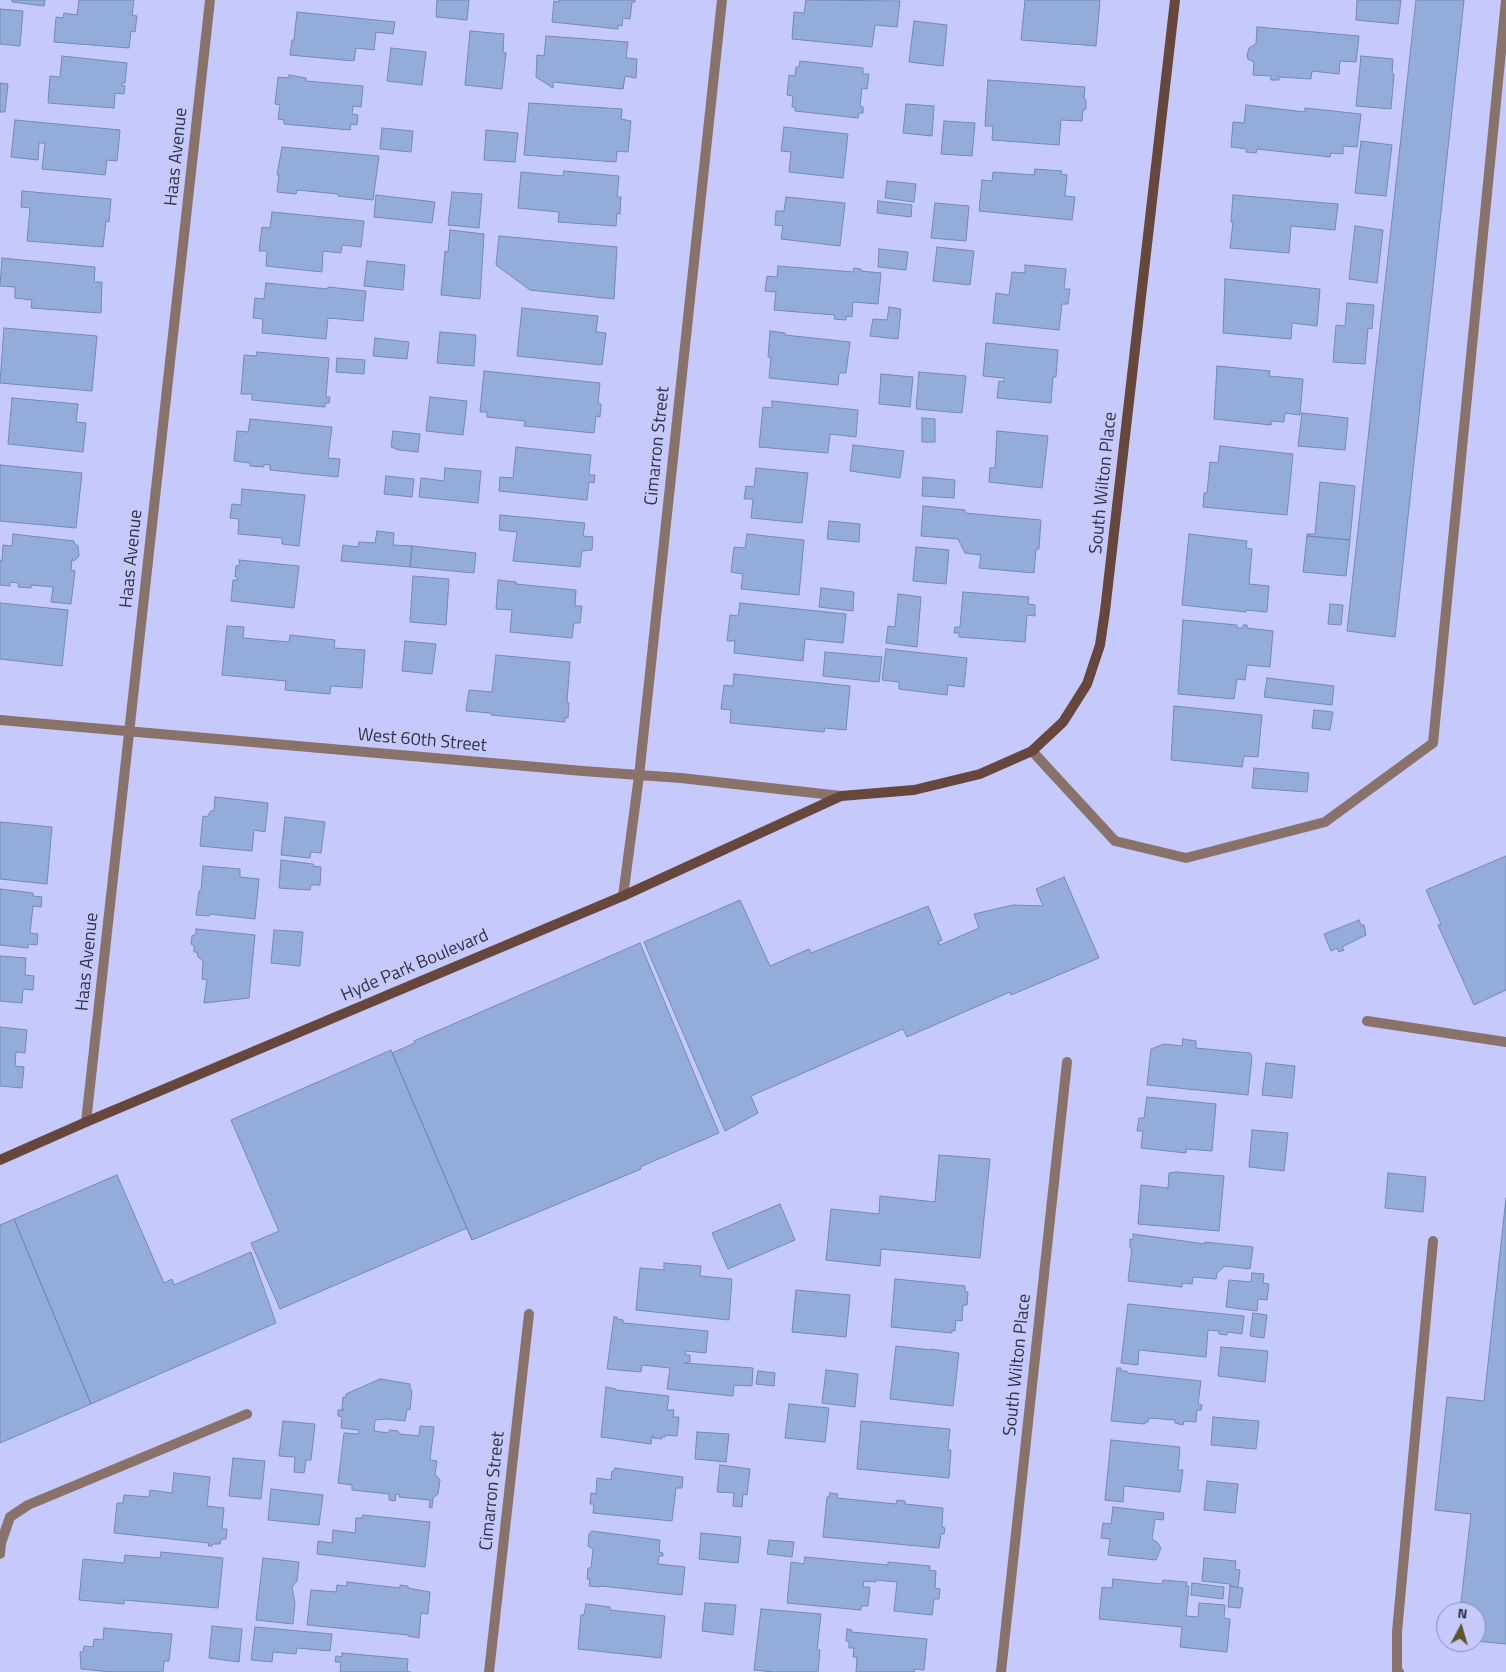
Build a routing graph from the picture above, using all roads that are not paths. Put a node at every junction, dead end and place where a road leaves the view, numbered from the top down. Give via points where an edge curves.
1 (210, 0) edge
2 (722, 0) edge
3 (1175, 0) edge
4 (1506, 0) edge
5 (0, 720) edge
6 (129, 731) junction
7 (1032, 751) junction
8 (639, 776) junction
9 (841, 796) junction
10 (623, 896) junction
11 (1367, 1021) dead end
12 (1506, 1042) edge
13 (1067, 1062) dead end
14 (86, 1122) junction
15 (0, 1160) edge
16 (1433, 1241) dead end
17 (529, 1314) dead end
18 (247, 1414) dead end
19 (1, 1543) edge
20 (0, 1554) edge
21 (489, 1672) edge
22 (1001, 1672) edge
23 (1399, 1672) edge

1 - 6 street, Haas Avenue
2 - 8 street, Cimarron Street
3 - 7 street, South Wilton Place via 1100,645 1087,684 1063,722
4 - 7 street via 1433,743 1325,822 1186,858 1115,841
5 - 6 street, West 60th Street
6 - 8 street, West 60th Street
6 - 14 street, Haas Avenue
7 - 9 street, South Wilton Place via 980,774 914,790
8 - 9 street, West 60th Street
8 - 10 street, Cimarron Street
9 - 10 street, Hyde Park Boulevard
10 - 14 street, Hyde Park Boulevard
11 - 12 street
13 - 22 street, South Wilton Place
14 - 15 street, Hyde Park Boulevard
16 - 23 street via 1397,1632
17 - 21 street, Cimarron Street
18 - 19 street via 28,1505 10,1517
19 - 20 street

